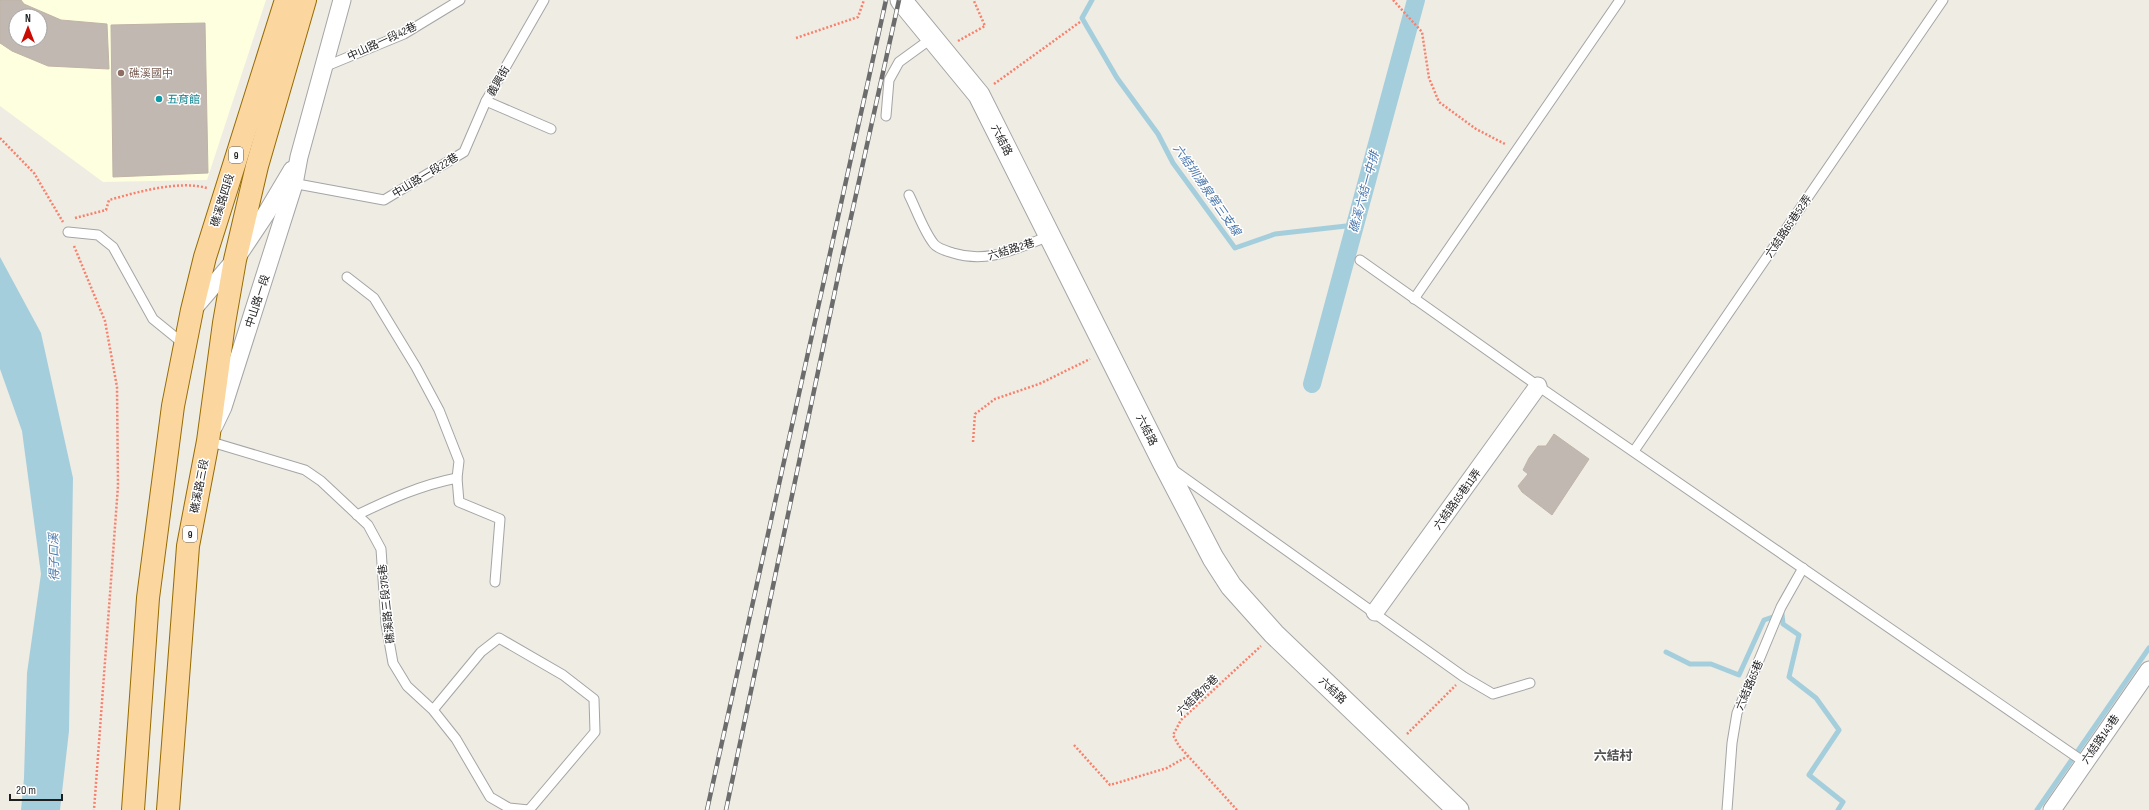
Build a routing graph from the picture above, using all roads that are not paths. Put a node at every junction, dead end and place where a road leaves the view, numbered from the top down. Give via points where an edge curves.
1 (286, 0) edge
2 (305, 0) edge
3 (342, 0) edge
4 (460, 0) edge
5 (544, 0) edge
6 (901, 0) edge
7 (1620, 0) edge
8 (1943, 0) edge
9 (937, 44) junction
10 (323, 67) junction
11 (486, 101) junction
12 (886, 116) dead end
13 (551, 129) dead end
14 (290, 182) junction
15 (909, 195) dead end
16 (68, 232) road end
17 (1050, 236) junction
18 (235, 260) junction
19 (1360, 260) dead end
20 (348, 277) dead end
21 (1414, 299) junction
22 (192, 310) junction
23 (185, 345) junction
24 (1538, 386) junction
25 (208, 441) junction
26 (1634, 451) junction
27 (1163, 462) junction
28 (457, 478) junction
29 (357, 515) junction
30 (1803, 568) junction
31 (495, 582) dead end
32 (1375, 612) junction
33 (2149, 670) edge
34 (1530, 683) dead end
35 (433, 710) junction
36 (2084, 762) junction
37 (133, 810) edge
38 (168, 810) edge
39 (529, 810) edge
40 (1458, 810) edge
41 (1726, 810) edge
42 (2052, 810) edge

1 - 22 main road, 礁溪路四段 / 9 via 224,193
2 - 18 main road, 9 via 257,166
3 - 10 street, 中山路一段
4 - 10 lane, 中山路一段42巷 via 404,34
5 - 11 lane, 義興街
6 - 9 street, 六結路
7 - 21 lane
8 - 26 lane, 六結路65巷52弄
9 - 12 lane via 899,62 889,80
9 - 17 street, 六結路 via 979,95
10 - 14 street, 中山路一段
11 - 13 lane, 義興街
11 - 14 lane, 中山路一段22巷 via 464,152 384,200
14 - 18 street, 中山路一段
14 - 25 street, 中山路一段 via 223,407
15 - 17 lane, 六結路2巷 via 934,244 966,257 991,256
16 - 23 lane via 98,235 113,247 153,319
17 - 27 street, 六結路
18 - 22 street, 中山路一段
18 - 25 main road, 礁溪路三段 / 9
19 - 21 lane
20 - 28 lane via 374,298 416,367 439,410 458,461
21 - 24 lane
22 - 23 main road, 9
23 - 37 main road, 9 via 172,406 148,598
24 - 26 lane
24 - 32 street, 六結路65巷11弄
25 - 29 lane, 礁溪路三段376巷 via 305,470 322,481
25 - 38 main road, 礁溪路三段 / 9 via 188,546
26 - 30 lane
27 - 32 lane
27 - 40 street, 六結路 via 1213,558 1231,586 1274,634
28 - 29 lane via 435,482 396,496
28 - 31 lane via 459,502 500,519
29 - 35 lane, 礁溪路三段376巷 via 368,525 381,549 386,624 392,663 407,686
30 - 36 lane
30 - 41 lane, 六結路65巷 via 1781,607 1737,713
32 - 34 lane via 1464,677 1493,694
33 - 36 street, 六結路143巷
35 - 39 lane, 礁溪路三段376巷 via 456,739 490,797 509,808
35 - 39 lane via 481,652 499,638 563,676 594,699 595,732
36 - 42 street, 六結路143巷

